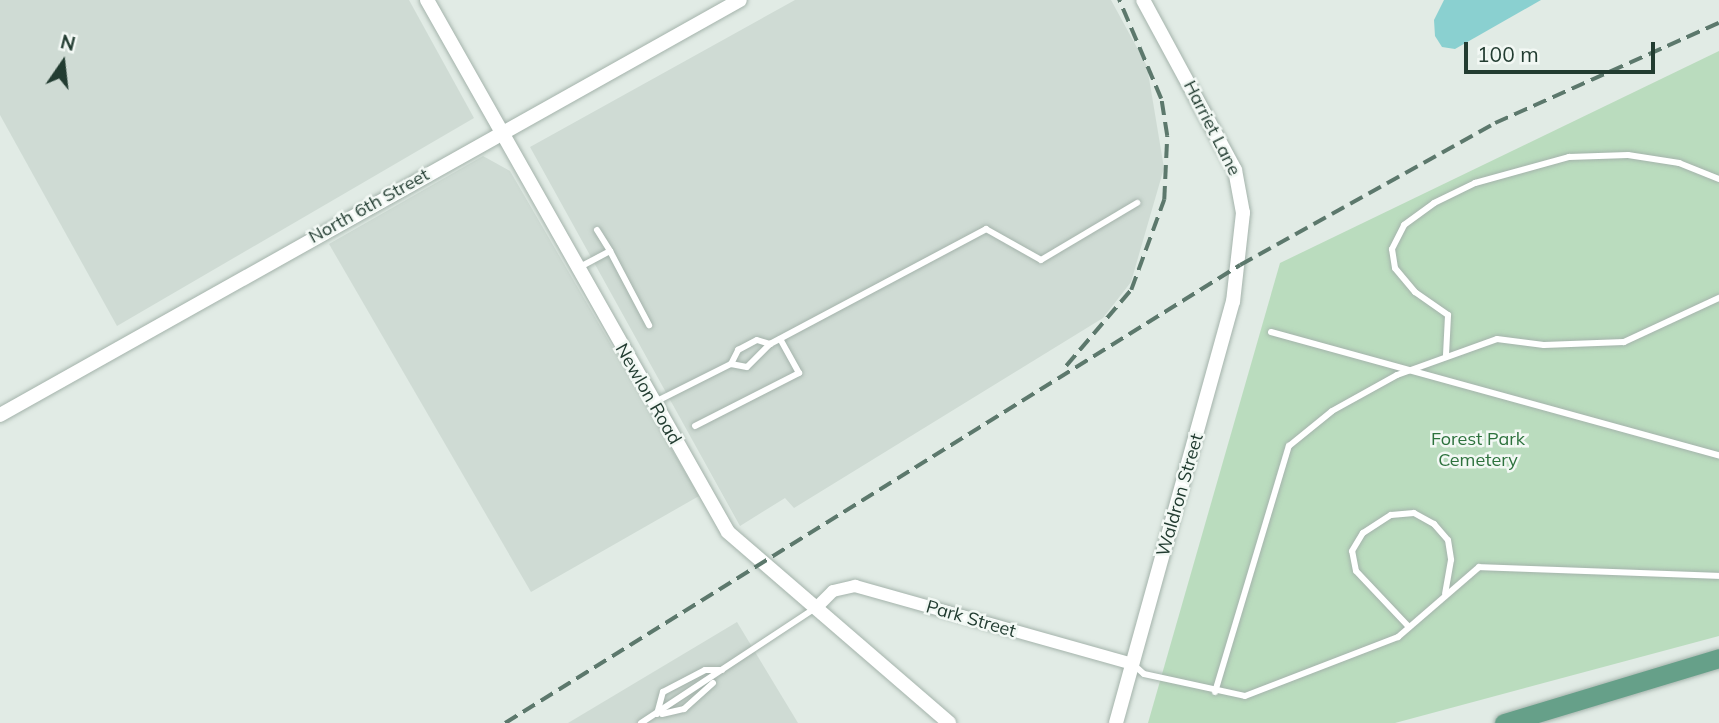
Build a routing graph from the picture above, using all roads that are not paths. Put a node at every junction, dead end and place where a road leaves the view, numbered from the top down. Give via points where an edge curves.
1 (426, 0) edge
2 (740, 0) edge
3 (1143, 0) edge
4 (501, 133) junction
5 (1719, 179) edge
6 (1137, 203) dead end
7 (597, 230) dead end
8 (610, 251) junction
9 (1240, 265) joint
10 (577, 269) junction
11 (1719, 298) edge
12 (649, 325) dead end
13 (1272, 332) dead end
14 (780, 339) junction
15 (771, 344) junction
16 (1446, 355) junction
17 (731, 364) junction
18 (1413, 371) junction
19 (653, 403) junction
20 (0, 415) edge
21 (695, 426) dead end
22 (1719, 455) edge
23 (1719, 576) edge
24 (1445, 593) junction
25 (816, 608) junction
26 (1409, 627) junction
27 (1719, 658) edge
28 (1132, 664) junction
29 (722, 670) junction
30 (1719, 670) edge
31 (1680, 675) junction
32 (1215, 692) junction
33 (656, 715) junction
34 (641, 723) edge
35 (660, 723) edge
36 (949, 723) edge
37 (1116, 723) edge
38 (1504, 723) edge

1 - 4 street, Newlon Road
2 - 4 street, North 6th Street
3 - 9 street, Harriet Lane via 1235,170 1243,213
4 - 10 street, Newlon Road
4 - 20 street, North 6th Street
5 - 16 lane via 1679,163 1628,155 1569,157 1475,183 1434,203 1404,225 1392,249 1395,268 1415,292 1448,315
6 - 14 lane via 1041,260 986,229
7 - 8 lane
8 - 10 lane
8 - 12 lane
9 - 28 street, Waldron Street
10 - 19 street, Newlon Road
11 - 16 lane via 1624,342 1497,339
13 - 18 lane
14 - 15 lane
14 - 21 lane via 799,373
15 - 17 lane via 747,367
15 - 17 lane via 757,340 738,350
16 - 18 lane
17 - 19 lane
18 - 22 lane
18 - 32 lane via 1332,411 1289,446
19 - 25 street, Newlon Road via 728,532
23 - 24 lane via 1479,567
24 - 26 lane
24 - 26 lane via 1451,560 1448,540 1434,524 1414,513 1391,515 1363,533 1352,551 1356,571
25 - 28 street, Park Street via 832,591 855,586
25 - 29 lane
25 - 36 street, Newlon Road
26 - 32 lane via 1398,637 1245,696
27 - 31 main road
28 - 32 lane via 1144,674
28 - 37 street, Waldron Street
29 - 33 lane via 713,681
29 - 33 lane via 705,670 663,692
30 - 31 main road
31 - 38 main road
33 - 34 lane
33 - 35 lane

